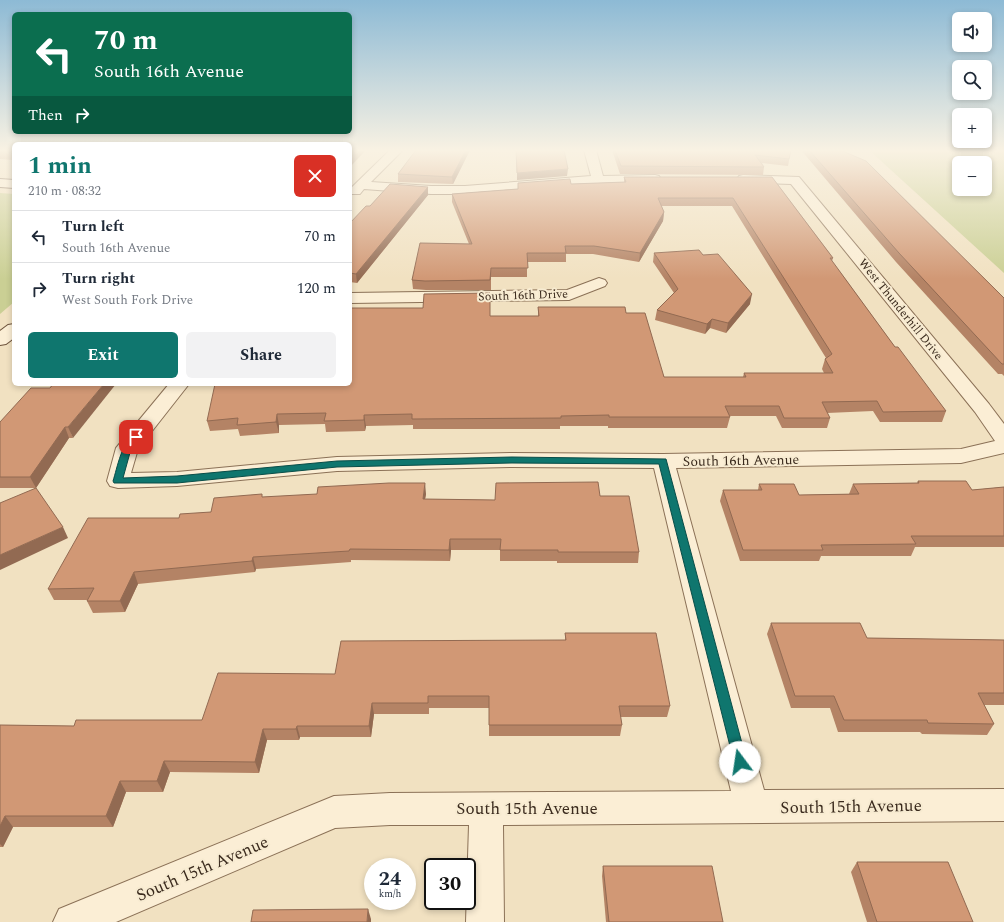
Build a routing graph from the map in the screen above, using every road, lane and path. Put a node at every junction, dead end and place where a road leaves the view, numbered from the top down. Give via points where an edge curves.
1 (806, 193) edge
2 (598, 283) dead end
3 (352, 298) edge
4 (12, 330) edge
5 (0, 340) edge
6 (176, 386) edge
7 (1004, 439) edge
8 (1004, 446) edge
9 (663, 461) junction
10 (1004, 805) edge
11 (752, 807) junction
12 (486, 808) junction
13 (72, 922) edge
14 (485, 922) edge

1 - 7 street, West Thunderhill Drive via 982,408
2 - 3 street, South 16th Drive via 569,295
4 - 5 street
6 - 9 street, South 16th Avenue via 127,448 118,481 177,480 337,464 512,460
8 - 9 street, South 16th Avenue via 961,456
9 - 11 street
10 - 11 street, South 15th Avenue
11 - 12 street, South 15th Avenue
12 - 13 street, South 15th Avenue via 334,812
12 - 14 street

